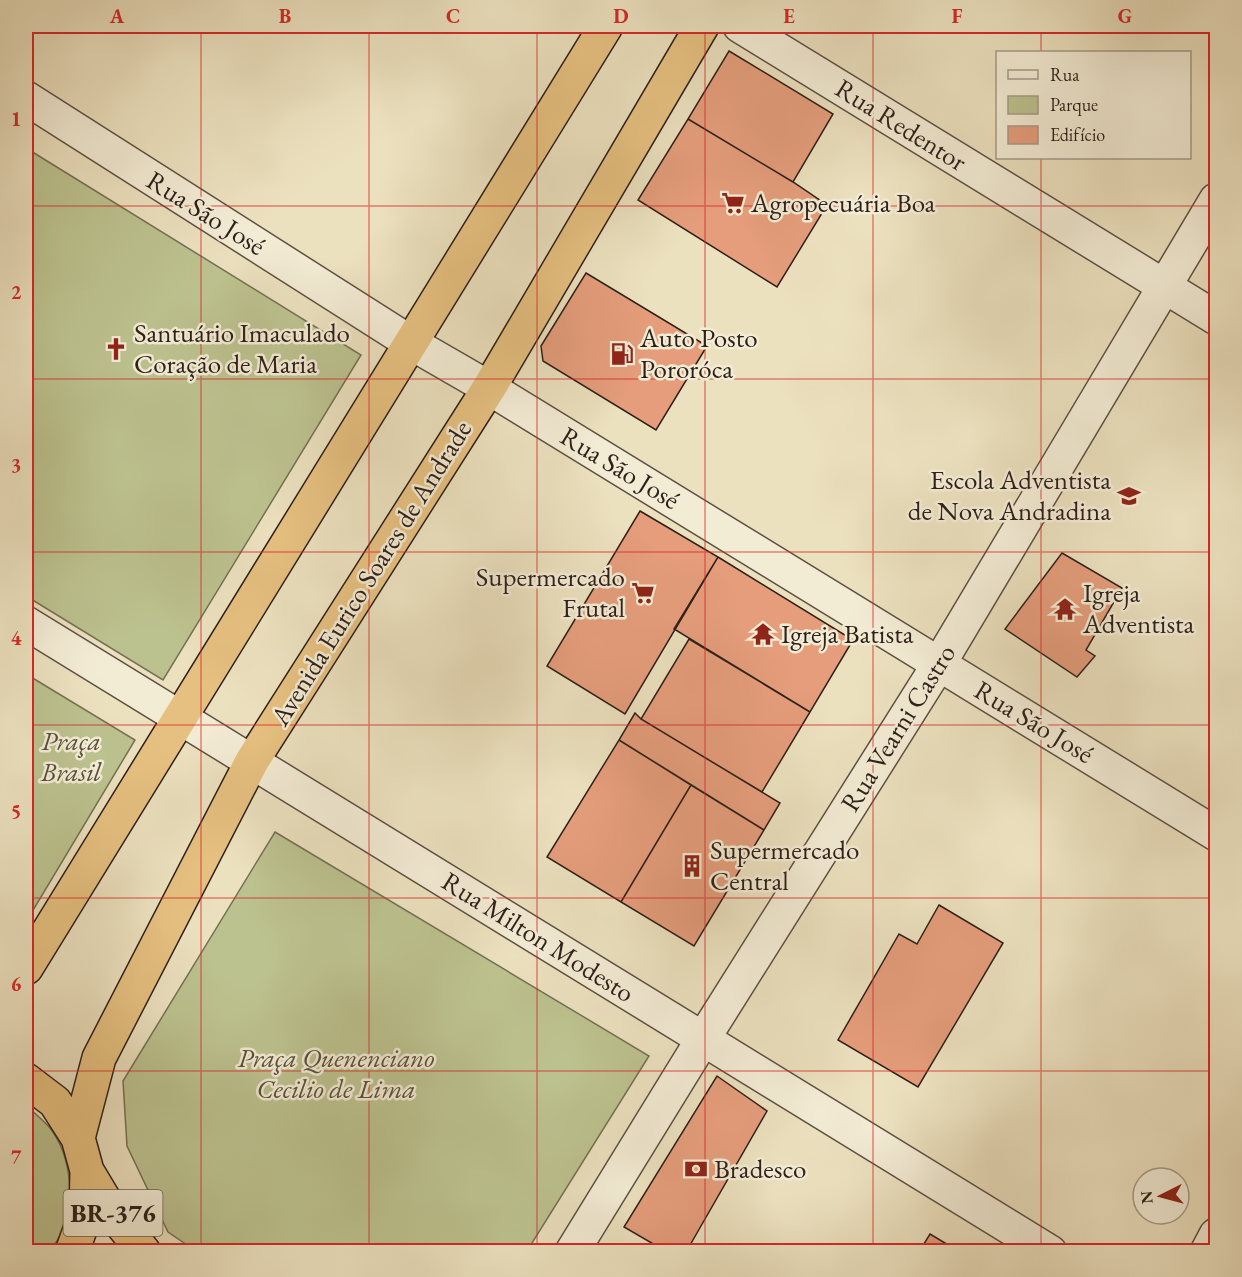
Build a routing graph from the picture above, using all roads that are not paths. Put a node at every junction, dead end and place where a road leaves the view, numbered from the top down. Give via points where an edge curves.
1 (606, 26) edge
2 (702, 26) edge
3 (740, 26) edge
4 (26, 98) edge
5 (1216, 200) edge
6 (1164, 286) junction
7 (1216, 318) edge
8 (411, 343) junction
9 (489, 388) junction
10 (26, 623) edge
11 (939, 664) junction
12 (180, 717) junction
13 (252, 761) junction
14 (1216, 834) edge
15 (26, 968) edge
16 (703, 1039) junction
17 (26, 1080) edge
18 (78, 1138) junction
19 (87, 1171) junction
20 (1216, 1235) edge
21 (72, 1251) edge
22 (144, 1251) edge
23 (572, 1251) edge
24 (1050, 1251) edge
25 (1207, 1251) edge

1 - 8 highway
2 - 9 highway, Avenida Eurico Soares de Andrade
3 - 6 street, Rua Redentor
4 - 8 street, Rua São José
5 - 6 street, Rua Vearni Castro
6 - 7 street, Rua Redentor
6 - 11 street, Rua Vearni Castro
8 - 9 street, Rua São José
8 - 12 highway
9 - 11 street, Rua São José
9 - 13 highway, Avenida Eurico Soares de Andrade
10 - 12 street, Rua Milton Modesto
11 - 14 street, Rua São José
11 - 16 street, Rua Vearni Castro
12 - 13 street, Rua Milton Modesto
12 - 15 highway
13 - 16 street, Rua Milton Modesto
13 - 18 highway, Avenida Eurico Soares de Andrade via 99,1058
16 - 23 street, Rua Vearni Castro
16 - 24 street, Rua Milton Modesto
17 - 18 highway via 55,1102
18 - 19 highway
19 - 21 highway via 86,1213
19 - 22 highway, BR-376 via 111,1211
20 - 25 street

